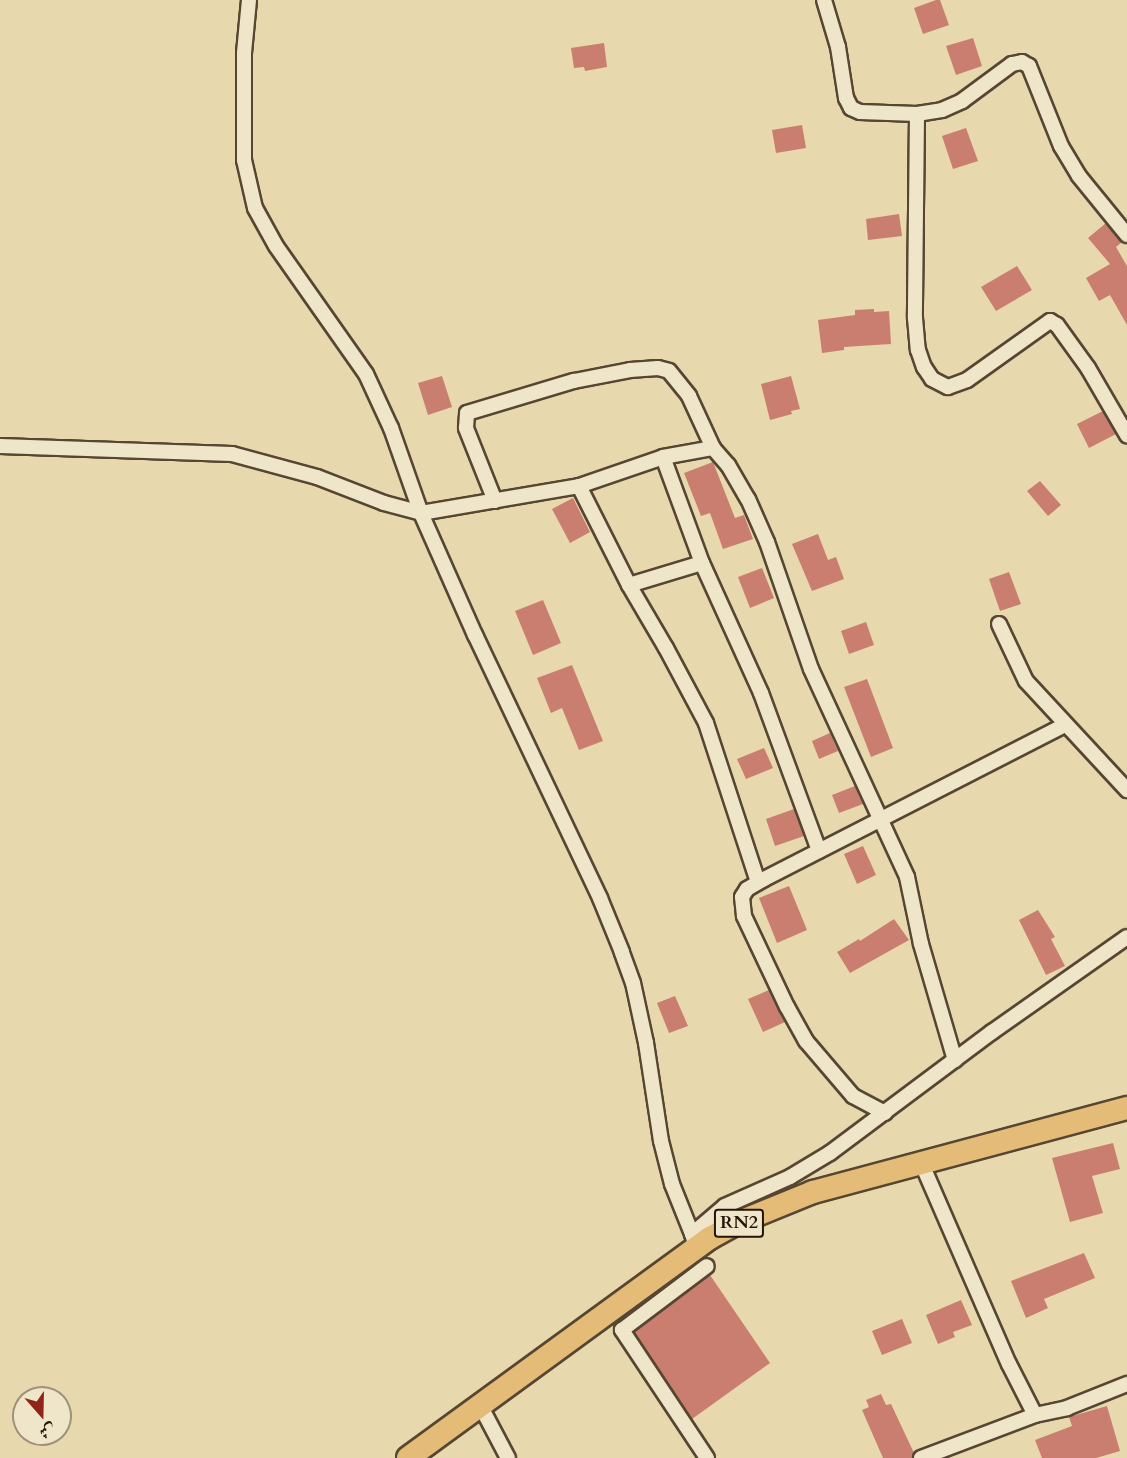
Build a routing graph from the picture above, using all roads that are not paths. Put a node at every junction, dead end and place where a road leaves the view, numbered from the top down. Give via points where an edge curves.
1 (249, 0) edge
2 (824, 0) edge
3 (917, 114) junction
4 (1127, 235) edge
5 (1127, 435) edge
6 (0, 446) edge
7 (713, 448) junction
8 (663, 457) junction
9 (579, 486) junction
10 (495, 501) junction
11 (421, 513) junction
12 (702, 563) junction
13 (629, 585) junction
14 (999, 624) dead end
15 (1065, 725) junction
16 (1127, 790) edge
17 (880, 819) junction
18 (819, 851) junction
19 (758, 882) junction
20 (1127, 937) edge
21 (955, 1059) junction
22 (1127, 1108) edge
23 (885, 1113) junction
24 (921, 1162) junction
25 (699, 1249) junction
26 (1127, 1384) edge
27 (480, 1405) junction
28 (1035, 1415) junction
29 (408, 1458) edge
30 (508, 1458) edge
31 (707, 1458) edge
32 (921, 1458) edge

1 - 11 street via 244,52 244,160 255,208 276,246 366,374 391,428
2 - 3 street via 851,108 860,112
3 - 4 street via 942,110 962,101 1004,69 1022,62 1030,69 1064,152
3 - 5 street via 915,318 924,367 932,379 948,387 958,384 1050,321 1088,368
6 - 11 street via 232,454 308,474
7 - 8 street
7 - 10 street via 689,396 669,371 630,370 574,381 467,413 466,428
7 - 17 street via 748,499 811,669
8 - 9 street
8 - 12 street
9 - 10 street
9 - 13 street
10 - 11 street
11 - 25 street via 622,952 646,1043 661,1141 672,1184
12 - 13 street
12 - 18 street via 761,693
13 - 19 street via 706,723
14 - 15 street via 1026,681
15 - 16 street
15 - 17 street
17 - 18 street
17 - 21 street via 907,877 921,944
18 - 19 street
19 - 23 street via 742,897 744,916 787,1007 826,1068 853,1096
20 - 21 street
21 - 23 street
22 - 24 main road, RN2
23 - 25 street via 790,1177 725,1206
24 - 25 main road, RN2 via 772,1207 737,1223
24 - 28 street
25 - 27 main road, RN2
25 - 31 street via 622,1330
26 - 28 street
27 - 29 main road, RN2
27 - 30 street
28 - 32 street

